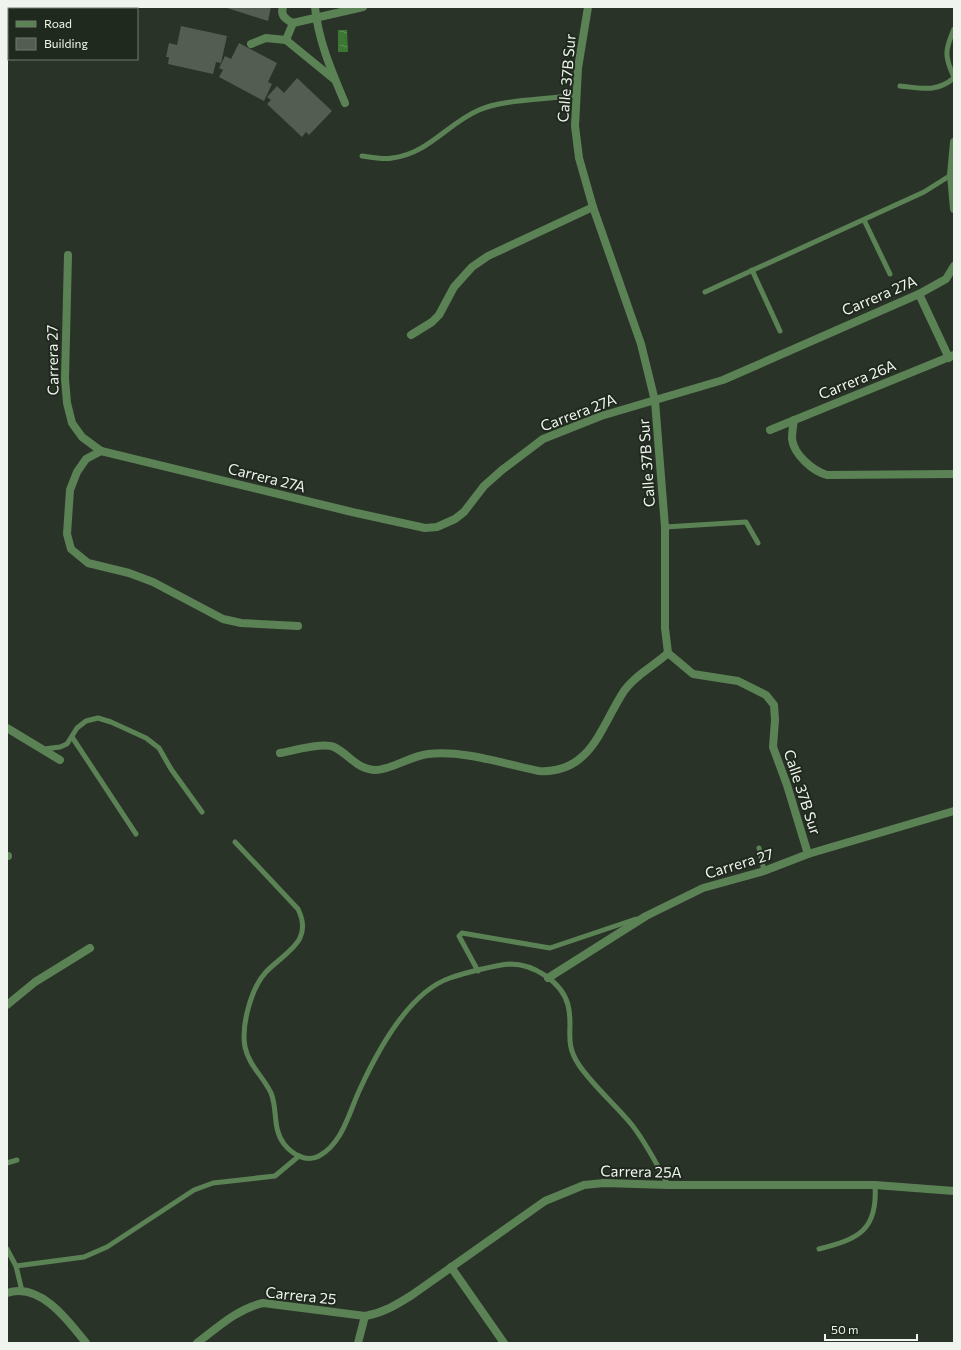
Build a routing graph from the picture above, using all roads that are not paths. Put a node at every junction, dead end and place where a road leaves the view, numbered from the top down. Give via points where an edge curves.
1 (283, 7) edge
2 (315, 7) edge
3 (364, 7) edge
4 (588, 7) edge
5 (316, 18) junction
6 (293, 23) junction
7 (954, 29) edge
8 (286, 40) junction
9 (251, 44) dead end
10 (954, 77) edge
11 (336, 80) junction
12 (900, 86) dead end
13 (576, 95) junction
14 (345, 103) dead end
15 (954, 142) edge
16 (362, 156) dead end
17 (951, 175) junction
18 (593, 207) junction
19 (954, 210) edge
20 (864, 220) junction
21 (68, 255) dead end
22 (954, 266) edge
23 (752, 270) junction
24 (890, 274) dead end
25 (704, 292) dead end
26 (919, 294) junction
27 (780, 331) dead end
28 (411, 335) dead end
29 (951, 356) edge
30 (655, 400) junction
31 (794, 420) junction
32 (770, 430) dead end
33 (101, 451) junction
34 (954, 474) edge
35 (665, 527) junction
36 (758, 543) dead end
37 (298, 626) dead end
38 (668, 654) junction
39 (7, 728) edge
40 (72, 737) junction
41 (44, 749) junction
42 (280, 753) dead end
43 (60, 760) dead end
44 (954, 811) edge
45 (202, 812) dead end
46 (136, 834) dead end
47 (235, 842) dead end
48 (759, 848) dead end
49 (808, 854) junction
50 (764, 871) junction
51 (646, 916) junction
52 (90, 948) dead end
53 (478, 971) junction
54 (548, 978) junction
55 (7, 1005) edge
56 (299, 1156) junction
57 (17, 1160) dead end
58 (7, 1163) edge
59 (668, 1185) junction
60 (875, 1185) junction
61 (954, 1191) edge
62 (7, 1249) edge
63 (819, 1249) dead end
64 (16, 1266) junction
65 (452, 1267) junction
66 (22, 1291) junction
67 (7, 1293) edge
68 (365, 1316) junction
69 (86, 1343) edge
70 (196, 1343) edge
71 (358, 1343) edge
72 (504, 1343) edge

1 - 6 street via 283,16
2 - 5 street
3 - 5 street
4 - 13 street, Calle 37B Sur
5 - 6 street
5 - 11 street via 325,53
6 - 8 street
7 - 10 lane via 946,54 947,63
8 - 9 street via 266,38
8 - 11 street
10 - 12 lane via 945,85 932,89
11 - 14 street
13 - 16 lane via 479,109 420,150 406,156 391,159
13 - 18 street, Calle 37B Sur via 575,126 580,158
15 - 17 street
17 - 19 street
17 - 20 lane via 924,192
18 - 28 street via 488,256 472,267 454,287 439,315
18 - 30 street, Calle 37B Sur via 641,344
20 - 23 lane
20 - 24 lane
21 - 33 street, Carrera 27 via 64,379 67,403 72,424 82,437
22 - 26 street, Carrera 27A via 946,279
23 - 25 lane
23 - 27 lane
26 - 29 street
26 - 30 street, Carrera 27A via 723,380
29 - 31 street, Carrera 26A
30 - 33 street, Carrera 27A via 601,416 542,439 484,486 464,512 438,527 425,528 352,512
30 - 35 street, Calle 37B Sur
31 - 32 street, Carrera 26A
31 - 34 street via 792,440 812,468 819,473
33 - 37 street via 86,459 77,472 70,490 67,534 71,548 88,563 128,572 153,582 223,619 241,623
35 - 36 lane via 746,522
35 - 38 street, Calle 37B Sur via 665,628
38 - 42 street via 624,690 592,746 580,759 565,769 539,772 458,754 440,753 375,770 363,768 332,746
38 - 49 street, Calle 37B Sur via 693,674 738,681 766,695 774,705 773,747
39 - 41 street
40 - 41 lane via 67,744 60,747
40 - 45 lane via 77,728 86,721 98,718 146,738 159,748
40 - 46 lane
41 - 43 street
44 - 49 street, Carrera 27
47 - 56 lane via 298,909 303,922 302,938 265,973 258,986 247,1013 244,1037 251,1065 271,1094 279,1136 288,1149
48 - 50 lane
49 - 50 street, Carrera 27
50 - 51 street, Carrera 27 via 703,888
51 - 53 lane via 550,948 462,932 460,936
51 - 54 street, Carrera 27
52 - 55 street via 35,982
53 - 54 lane via 509,964 523,966
53 - 56 lane via 450,978 418,999 395,1029 370,1070 342,1132 319,1156
54 - 59 lane via 559,987 568,1007 571,1052 580,1067 631,1124
56 - 64 lane via 275,1176 214,1183 194,1190 107,1247 84,1257
57 - 58 lane
59 - 60 street, Carrera 25A
59 - 65 street, Carrera 25A via 604,1183 584,1185 566,1191 522,1216
60 - 61 street, Carrera 25A
60 - 63 lane via 875,1210 860,1234 847,1242
62 - 64 lane
64 - 66 lane
65 - 68 street, Carrera 25A via 392,1308
65 - 72 street
66 - 67 street
66 - 69 street via 46,1301
68 - 70 street, Carrera 25 via 263,1303 237,1313
68 - 71 street

